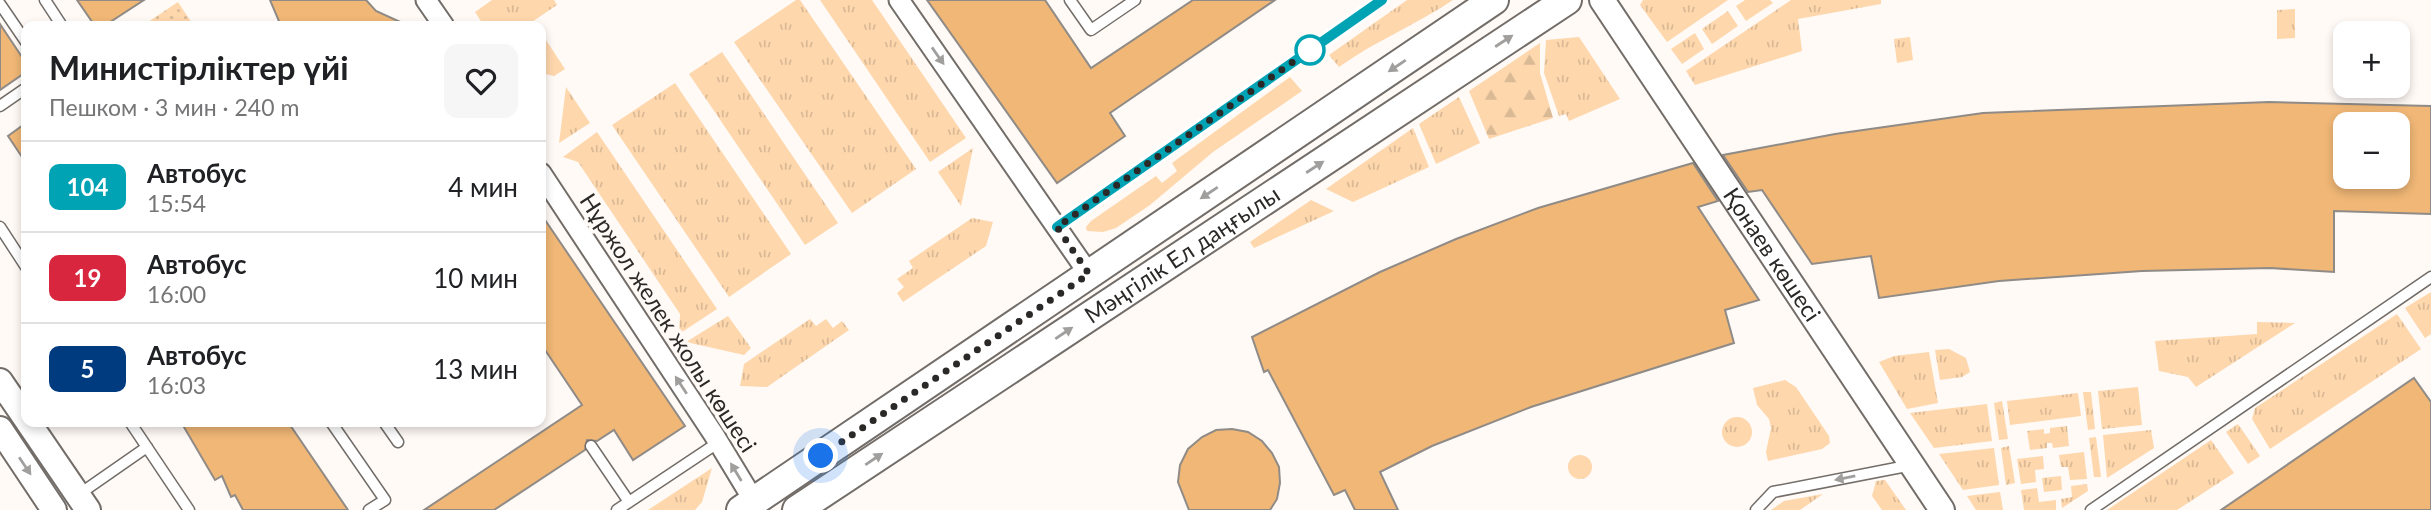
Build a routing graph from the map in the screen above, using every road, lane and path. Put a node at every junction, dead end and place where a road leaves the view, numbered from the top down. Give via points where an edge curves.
1 (45, 0) edge
2 (426, 0) edge
3 (899, 0) edge
4 (1070, 0) edge
5 (1135, 0) edge
6 (1382, 0) edge
7 (1465, 0) edge
8 (1494, 0) edge
9 (1567, 0) edge
10 (1602, 0) edge
11 (0, 4) edge
12 (59, 21) edge
13 (441, 21) edge
14 (21, 36) edge
15 (1442, 36) junction
16 (21, 91) edge
17 (0, 106) edge
18 (546, 181) edge
19 (1057, 227) junction
20 (0, 228) edge
21 (21, 260) edge
22 (1089, 274) junction
23 (2431, 277) edge
24 (0, 381) edge
25 (21, 411) edge
26 (32, 427) edge
27 (133, 427) edge
28 (334, 427) edge
29 (388, 427) edge
30 (0, 429) edge
31 (398, 442) dead end
32 (719, 442) junction
33 (591, 446) dead end
34 (147, 447) junction
35 (1912, 465) junction
36 (629, 502) junction
37 (83, 503) edge
38 (747, 505) edge
39 (49, 508) edge
40 (189, 510) edge
41 (369, 510) edge
42 (617, 510) edge
43 (797, 510) edge
44 (1756, 510) edge
45 (1942, 510) edge
46 (2091, 510) edge

1 - 12 lane
2 - 13 street
3 -> 19 street
4 - 5 lane via 1091,30
6 - 19 lane
7 - 15 main road
8 - 15 main road, Мәңгілік Ел даңғылы
43 -> 9 main road, Мәңгілік Ел даңғылы
10 - 35 street, Қонаев көшесі
11 - 14 lane
15 -> 22 main road, Мәңгілік Ел даңғылы
16 - 17 lane
32 -> 18 street, Нұржол желек жолы көшесі
19 - 22 street
20 - 21 lane
22 - 38 main road, Мәңгілік Ел даңғылы
23 - 46 lane
24 - 25 street
26 - 37 street
27 - 34 lane
28 - 41 lane via 385,500
29 - 31 lane
30 -> 39 street
32 - 36 lane
38 -> 32 street, Нұржол желек жолы көшесі
33 - 36 lane
34 - 37 lane
34 - 40 lane
35 -> 44 lane via 1773,492
35 - 45 street, Қонаев көшесі
36 - 42 lane

